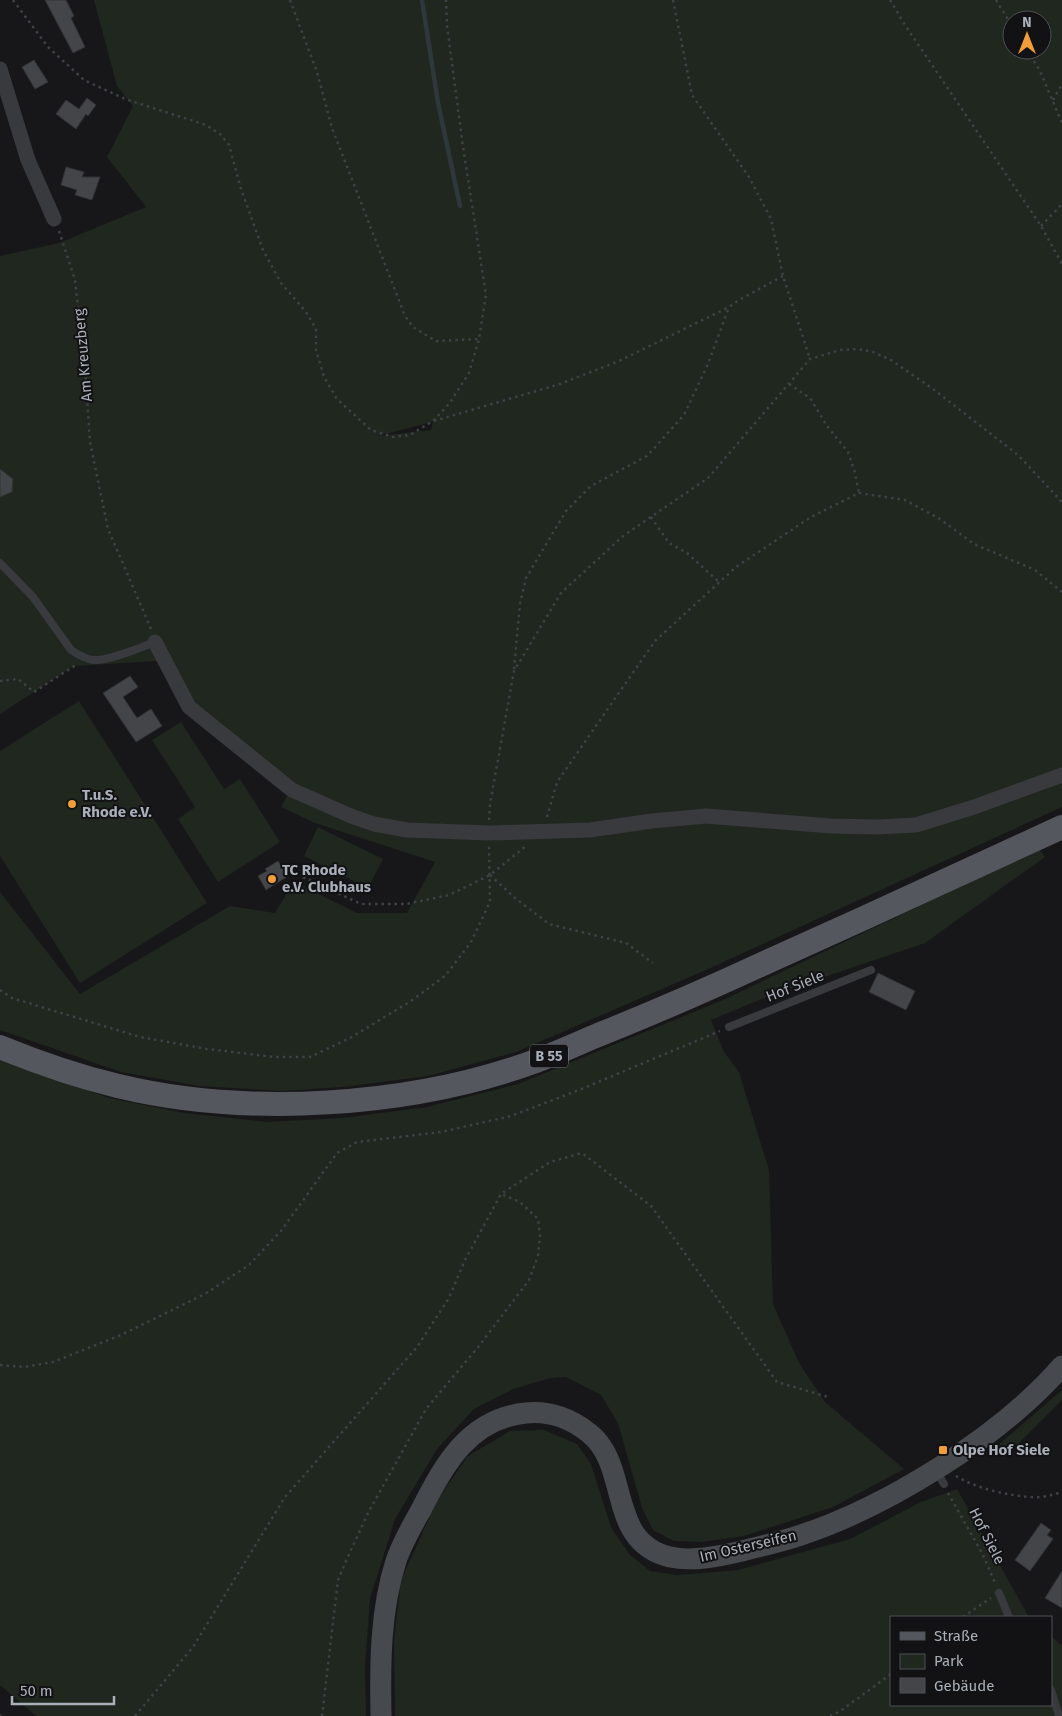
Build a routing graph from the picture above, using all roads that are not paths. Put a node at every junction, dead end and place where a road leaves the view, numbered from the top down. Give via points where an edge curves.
1 (0, 69) edge
2 (54, 219) road end
3 (0, 563) edge
4 (155, 642) joint
5 (1062, 775) edge
6 (1062, 827) edge
7 (871, 970) dead end
8 (729, 1027) road end
9 (0, 1047) edge
10 (1062, 1366) edge
11 (999, 1593) road end
12 (1009, 1616) edge
13 (1052, 1693) edge
14 (381, 1716) edge
15 (1059, 1716) edge

1 - 2 street via 28,160
3 - 4 lane via 32,597 71,650 86,658 108,658
4 - 5 street via 189,707 292,790 350,816 407,830 488,833 590,830 706,816 830,826 916,825
6 - 9 main road, B 55 via 642,1018 534,1062 426,1090 340,1101 276,1104 190,1098 119,1086 48,1066
7 - 8 lane, Hof Siele
10 - 14 street, Im Osterseifen via 939,1477 798,1536 727,1554 688,1559 657,1553 633,1533 607,1457 588,1432 567,1419 543,1413 511,1414 498,1419 476,1431 451,1459 434,1484 396,1560 382,1632
11 - 12 lane
13 - 15 lane

